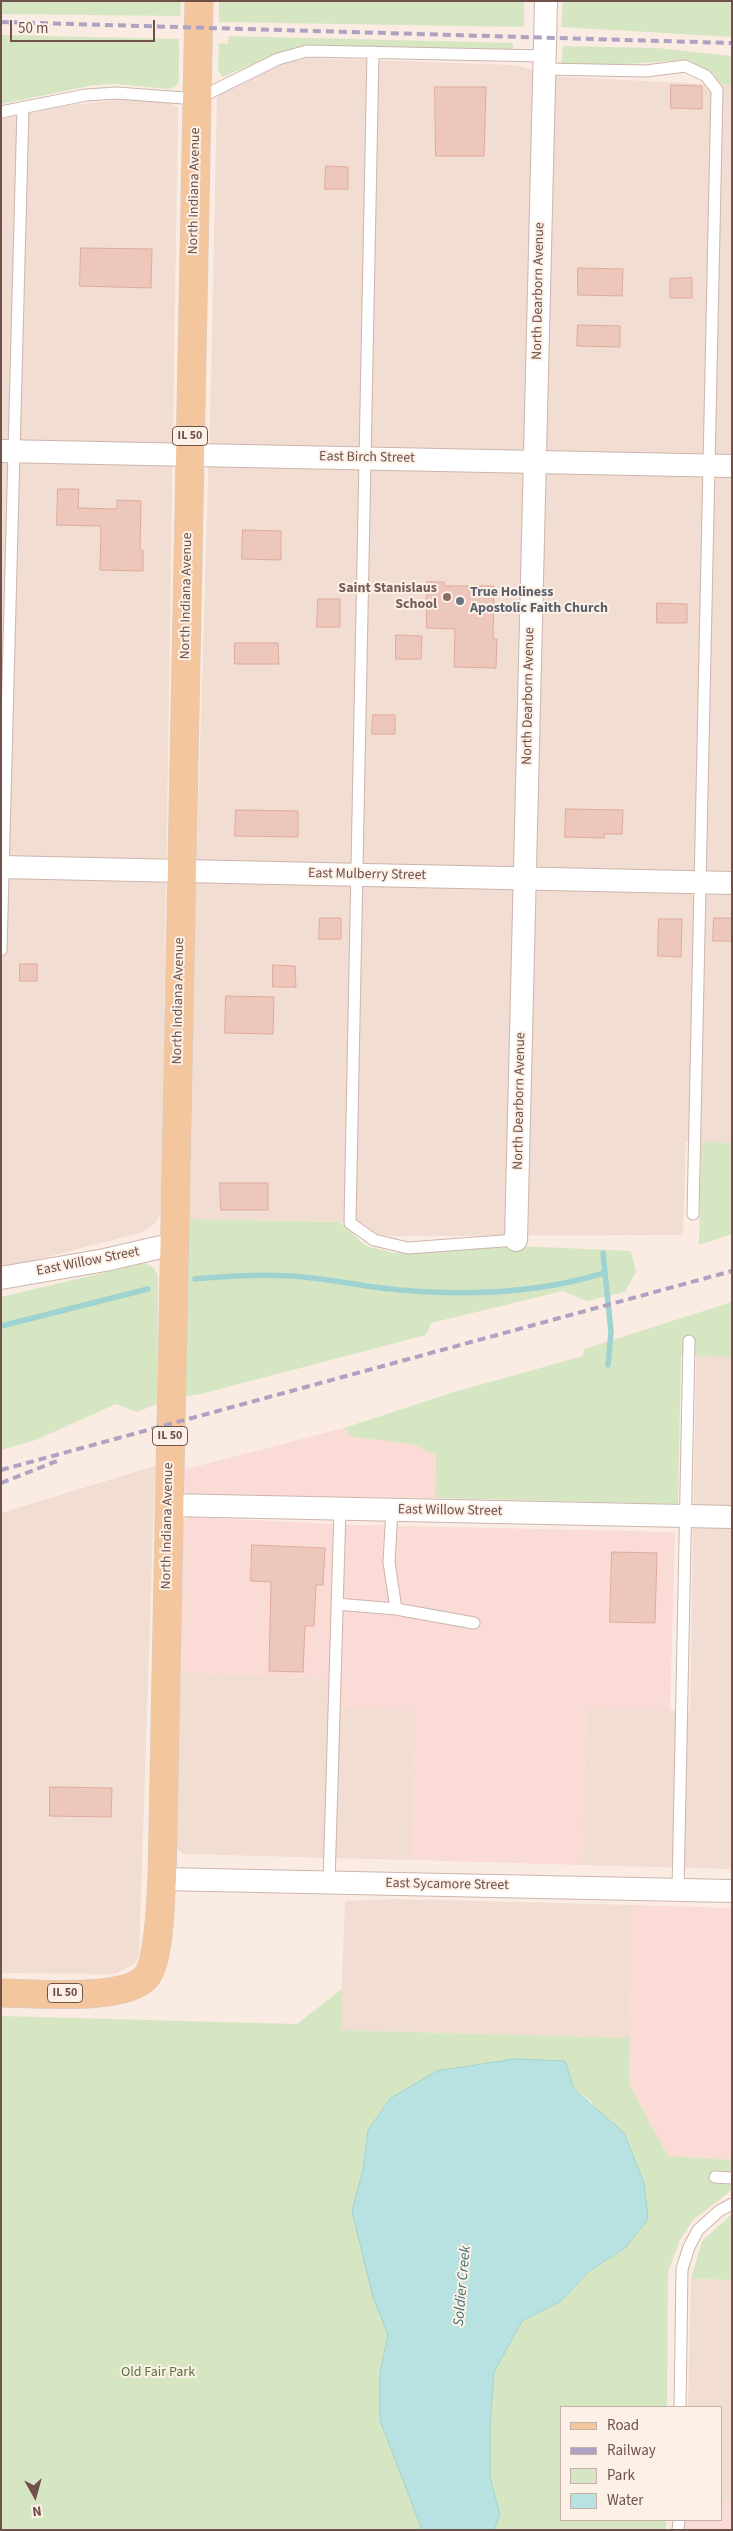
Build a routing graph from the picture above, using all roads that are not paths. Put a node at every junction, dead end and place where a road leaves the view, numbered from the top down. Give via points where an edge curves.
1 (199, 1) edge
2 (546, 1) edge
3 (373, 52) junction
4 (544, 62) junction
5 (197, 99) junction
6 (23, 107) junction
7 (1, 112) edge
8 (8, 451) edge
9 (190, 454) junction
10 (365, 458) junction
11 (535, 462) junction
12 (709, 465) junction
13 (732, 466) edge
14 (2, 868) edge
15 (182, 871) junction
16 (356, 875) junction
17 (525, 878) junction
18 (700, 882) junction
19 (732, 883) edge
20 (1, 950) edge
21 (693, 1214) dead end
22 (516, 1240) joint
23 (174, 1244) junction
24 (1, 1278) edge
25 (689, 1341) dead end
26 (169, 1505) junction
27 (340, 1509) junction
28 (392, 1510) junction
29 (686, 1516) junction
30 (732, 1518) edge
31 (337, 1604) junction
32 (396, 1609) junction
33 (474, 1623) dead end
34 (162, 1879) junction
35 (329, 1883) junction
36 (678, 1890) junction
37 (732, 1891) edge
38 (1, 1993) edge
39 (715, 2177) dead end
40 (732, 2178) edge
41 (732, 2204) edge
42 (680, 2406) edge

1 - 5 main road, North Indiana Avenue / IL 50
2 - 4 street, North Dearborn Avenue
3 - 4 lane
3 - 5 lane via 307,51 278,59
3 - 10 lane
4 - 11 street, North Dearborn Avenue
4 - 12 lane via 646,71 685,66 706,76 717,90
5 - 6 lane via 117,93
5 - 9 main road, North Indiana Avenue / IL 50
6 - 7 lane
6 - 8 lane
8 - 9 street, East Birch Street
8 - 14 lane
9 - 10 street, East Birch Street
9 - 15 main road, North Indiana Avenue / IL 50
10 - 11 street, East Birch Street
10 - 16 lane
11 - 12 street, East Birch Street
11 - 17 street, North Dearborn Avenue
12 - 13 street, East Birch Street
12 - 18 lane
14 - 15 street, East Mulberry Street
14 - 20 lane
15 - 16 street, East Mulberry Street
15 - 23 main road, North Indiana Avenue / IL 50
16 - 17 street, East Mulberry Street
16 - 22 lane via 350,1223 374,1240 408,1248
17 - 18 street, East Mulberry Street
17 - 22 street, North Dearborn Avenue
18 - 19 street, East Mulberry Street
18 - 21 lane
23 - 24 street, East Willow Street
23 - 26 main road, North Indiana Avenue / IL 50
25 - 29 lane
26 - 27 street, East Willow Street
26 - 34 main road, North Indiana Avenue / IL 50
27 - 28 street, East Willow Street
27 - 31 lane
28 - 29 street, East Willow Street
28 - 32 lane via 389,1562
29 - 30 street, East Willow Street
29 - 36 lane
31 - 32 lane
31 - 35 lane
32 - 33 lane
34 - 35 street, East Sycamore Street
34 - 38 main road, North Indiana Avenue / IL 50 via 156,1954 147,1976 128,1989 104,1994
35 - 36 street, East Sycamore Street
36 - 37 street, East Sycamore Street
39 - 40 lane
41 - 42 lane via 698,2230 682,2269

